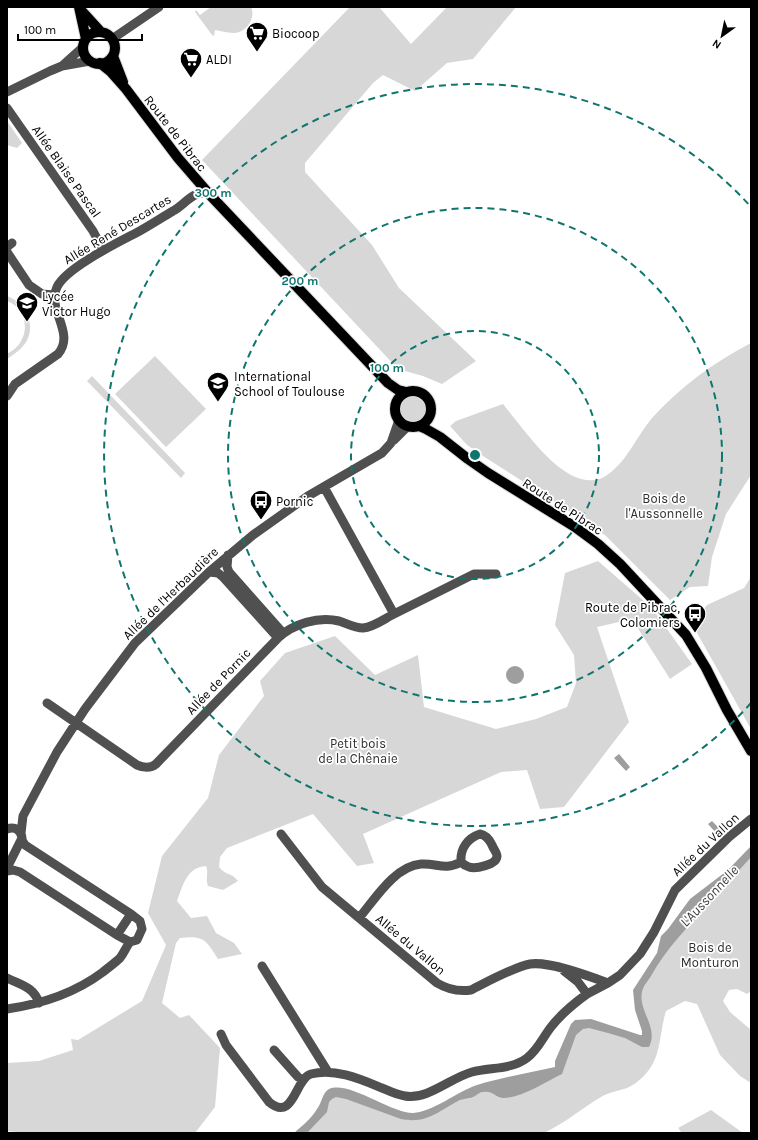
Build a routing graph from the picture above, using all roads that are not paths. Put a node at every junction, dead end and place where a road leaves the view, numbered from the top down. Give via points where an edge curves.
1 (79, 7) edge
2 (159, 7) edge
3 (101, 32) junction
4 (112, 39) junction
5 (84, 43) junction
6 (113, 56) junction
7 (95, 62) junction
8 (62, 66) junction
9 (126, 89) junction
10 (7, 92) edge
11 (7, 108) edge
12 (210, 195) junction
13 (103, 250) junction
14 (7, 252) edge
15 (54, 295) junction
16 (388, 383) junction
17 (406, 392) junction
18 (7, 396) edge
19 (395, 406) junction
20 (430, 416) junction
21 (399, 420) junction
22 (407, 426) junction
23 (419, 426) junction
24 (440, 437) junction
25 (391, 442) junction
26 (324, 487) junction
27 (228, 555) junction
28 (209, 572) junction
29 (496, 574) dead end
30 (394, 614) junction
31 (280, 635) junction
32 (47, 703) dead end
33 (75, 724) junction
34 (751, 751) edge
35 (23, 816) junction
36 (751, 819) edge
37 (9, 828) edge
38 (281, 834) dead end
39 (21, 836) junction
40 (461, 862) dead end
41 (7, 868) edge
42 (7, 871) edge
43 (131, 914) junction
44 (359, 918) junction
45 (117, 935) junction
46 (130, 942) junction
47 (262, 966) dead end
48 (560, 968) junction
49 (7, 978) edge
50 (608, 983) junction
51 (587, 994) junction
52 (39, 1003) junction
53 (7, 1009) edge
54 (221, 1034) dead end
55 (274, 1050) dead end
56 (328, 1072) junction
57 (303, 1080) junction

1 - 3 main road
1 - 5 main road
2 - 4 street
3 - 4 main road
3 - 5 main road via 92,33
4 - 6 main road via 115,45
5 - 7 main road via 85,55
5 - 8 street
6 - 7 main road via 108,60
6 - 9 main road, Route de Pibrac
7 - 8 street
7 - 9 main road, Route de Pibrac via 110,71
8 - 10 street
9 - 12 main road, Route de Pibrac via 178,158
11 - 13 street, Allée Blaise Pascal via 93,231
12 - 13 street, Allée René Descartes via 195,195 182,206
12 - 16 main road, Route de Pibrac
13 - 15 street, Allée René Descartes via 66,275
14 - 15 street via 29,285 42,294
15 - 18 street via 64,338 62,348 58,354 14,384
16 - 17 main road, Route de Pibrac
16 - 19 main road, Route de Pibrac
17 - 19 main road via 399,397
17 - 20 main road via 417,391 426,396 431,406
19 - 21 main road
20 - 23 main road
20 - 24 main road, Route de Pibrac via 433,428
21 - 22 main road
21 - 25 street, Allée de l'Herbaudière
22 - 23 main road
22 - 25 street, Allée de l'Herbaudière
23 - 24 main road, Route de Pibrac
24 - 34 main road, Route de Pibrac via 488,473 575,527 620,564 686,635
25 - 26 street, Allée de l'Herbaudière via 377,458
26 - 27 street, Allée de l'Herbaudière via 273,520
26 - 30 street
27 - 28 street, Allée de l'Herbaudière
27 - 31 street via 229,572
28 - 31 street via 218,573 223,577
28 - 33 street, Allée de l'Herbaudière via 134,643
29 - 30 street, Allée de Pornic via 474,574
30 - 31 street, Allée de Pornic via 366,627 318,620 298,625
31 - 33 street, Allée de Pornic via 153,767 144,768 138,765
32 - 33 street
33 - 35 street, Allée de l'Herbaudière
35 - 37 street, Allée de l'Herbaudière
35 - 39 street, Allée de l'Herbaudière
36 - 50 street, Allée du Vallon via 675,890 640,954 620,975
37 - 39 street via 16,829
38 - 44 street, Allée du Vallon via 322,887
39 - 41 street
39 - 43 street via 25,845
40 - 44 street, Allée du Vallon via 446,867 423,864 406,868 392,879
42 - 45 street via 20,872
43 - 45 street
43 - 46 street via 140,921 142,929 137,940
44 - 48 street, Allée du Vallon via 436,984 452,990 471,990 528,964
45 - 46 street
46 - 52 street via 116,962 90,981
47 - 56 street
48 - 50 street, Allée du Vallon
48 - 51 street, Allée du Vallon via 578,982
49 - 52 street via 32,990
50 - 51 street, Allée du Vallon
51 - 56 street, Allée du Vallon via 567,1009 527,1058 506,1067 472,1072 451,1080 424,1096 401,1095 351,1076
52 - 53 street
54 - 57 street via 226,1045 269,1102 277,1107 282,1108 290,1103
55 - 57 street
56 - 57 street, Allée du Vallon via 311,1074

